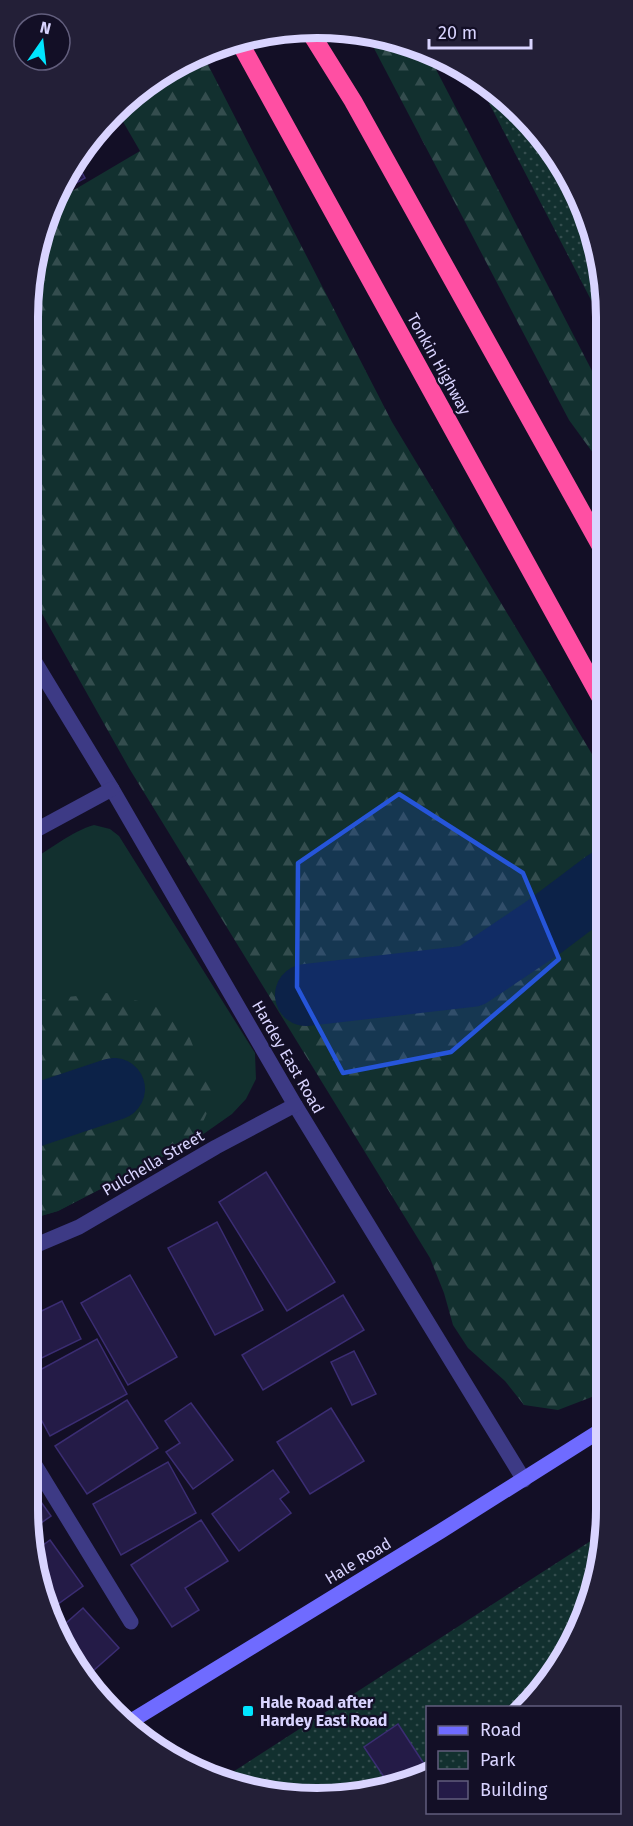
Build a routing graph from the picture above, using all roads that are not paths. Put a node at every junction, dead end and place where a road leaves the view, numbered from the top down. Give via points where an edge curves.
1 (314, 38) edge
2 (323, 38) edge
3 (242, 47) edge
4 (353, 100) junction
5 (596, 538) edge
6 (37, 665) edge
7 (596, 689) edge
8 (112, 789) junction
9 (37, 830) edge
10 (295, 1105) junction
11 (37, 1245) edge
12 (596, 1433) edge
13 (37, 1468) edge
14 (524, 1480) junction
15 (131, 1622) dead end
16 (134, 1720) edge

1 - 4 highway
2 - 4 highway
3 - 7 highway, Tonkin Highway
4 - 5 highway
6 - 8 street, Hardey East Road
8 - 9 street
8 - 10 street, Hardey East Road
10 - 11 street, Pulchella Street via 79,1227
10 - 14 street, Hardey East Road
12 - 14 main road, Hale Road
13 - 15 street
14 - 16 main road, Hale Road

